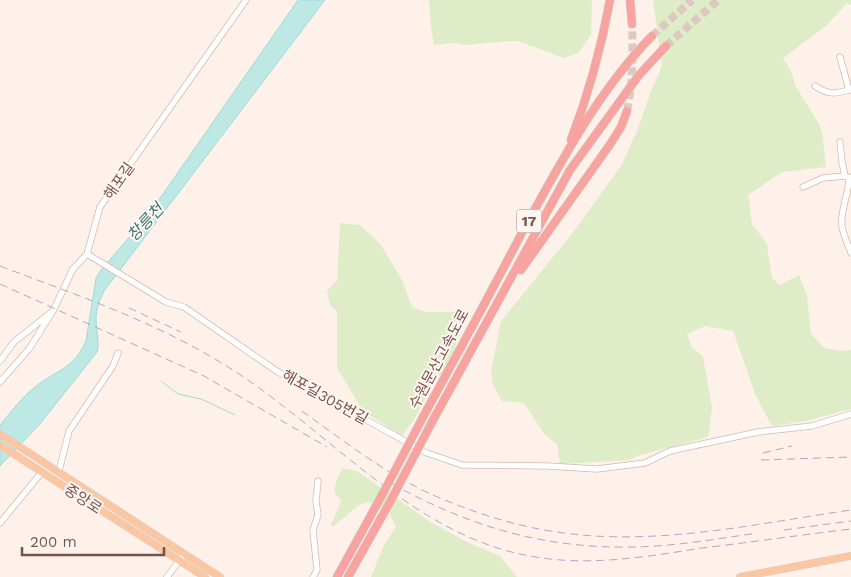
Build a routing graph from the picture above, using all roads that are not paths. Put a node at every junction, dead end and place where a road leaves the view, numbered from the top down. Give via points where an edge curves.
1 (246, 0) edge
2 (610, 0) edge
3 (630, 0) edge
4 (632, 24) tunnel mouth
5 (652, 36) tunnel mouth
6 (666, 46) tunnel mouth
7 (840, 57) dead end
8 (815, 86) dead end
9 (850, 90) edge
10 (627, 111) tunnel mouth
11 (840, 142) dead end
12 (566, 153) junction
13 (848, 177) edge
14 (803, 187) dead end
15 (851, 253) edge
16 (88, 254) junction
17 (498, 302) junction
18 (53, 311) junction
19 (118, 353) dead end
20 (0, 361) edge
21 (0, 382) edge
22 (851, 414) edge
23 (0, 434) edge
24 (0, 445) edge
25 (40, 471) junction
26 (59, 471) junction
27 (318, 481) dead end
28 (0, 523) edge
29 (184, 554) junction
30 (851, 556) edge
31 (179, 560) junction
32 (752, 576) edge
33 (168, 577) edge
34 (205, 577) edge
35 (220, 577) edge
36 (313, 577) edge
37 (336, 577) edge
38 (348, 577) edge
39 (740, 577) edge

1 - 16 street, 해포길 via 100,207
2 - 12 highway, 수원문산고속도로 / 17 via 592,81
3 - 4 highway
5 - 12 highway, 수원문산고속도로 / 17 via 617,76
6 - 17 highway, 수원문산고속도로 / 17 via 640,75 570,170
7 - 9 street
8 - 9 street via 836,94
10 - 17 highway, 수원문산고속도로 / 17 via 611,143
11 - 13 street via 842,162
12 - 37 highway, 수원문산고속도로 / 17, bridge
13 - 14 street via 823,178
13 - 15 street via 849,190 842,228
16 - 18 street, 해포길 via 73,269
16 - 22 street, 해포길305번길 via 166,302 184,307 278,372 427,453 462,465 597,469 645,463 670,452 758,432 812,426
17 - 38 highway, 수원문산고속도로 / 17, bridge
18 - 20 street, 해포길 via 14,342
18 - 21 street via 29,349
19 - 26 street, 중앙로 via 114,366 69,431
23 - 26 main road, 중앙로
24 - 25 main road, 중앙로
25 - 28 street
25 - 31 main road, 중앙로
26 - 29 main road, 중앙로
27 - 36 street via 318,515 313,530 317,570
29 - 31 street
29 - 35 main road, 중앙로
30 - 32 main road
31 - 33 street
31 - 34 main road, 중앙로
32 - 39 main road

